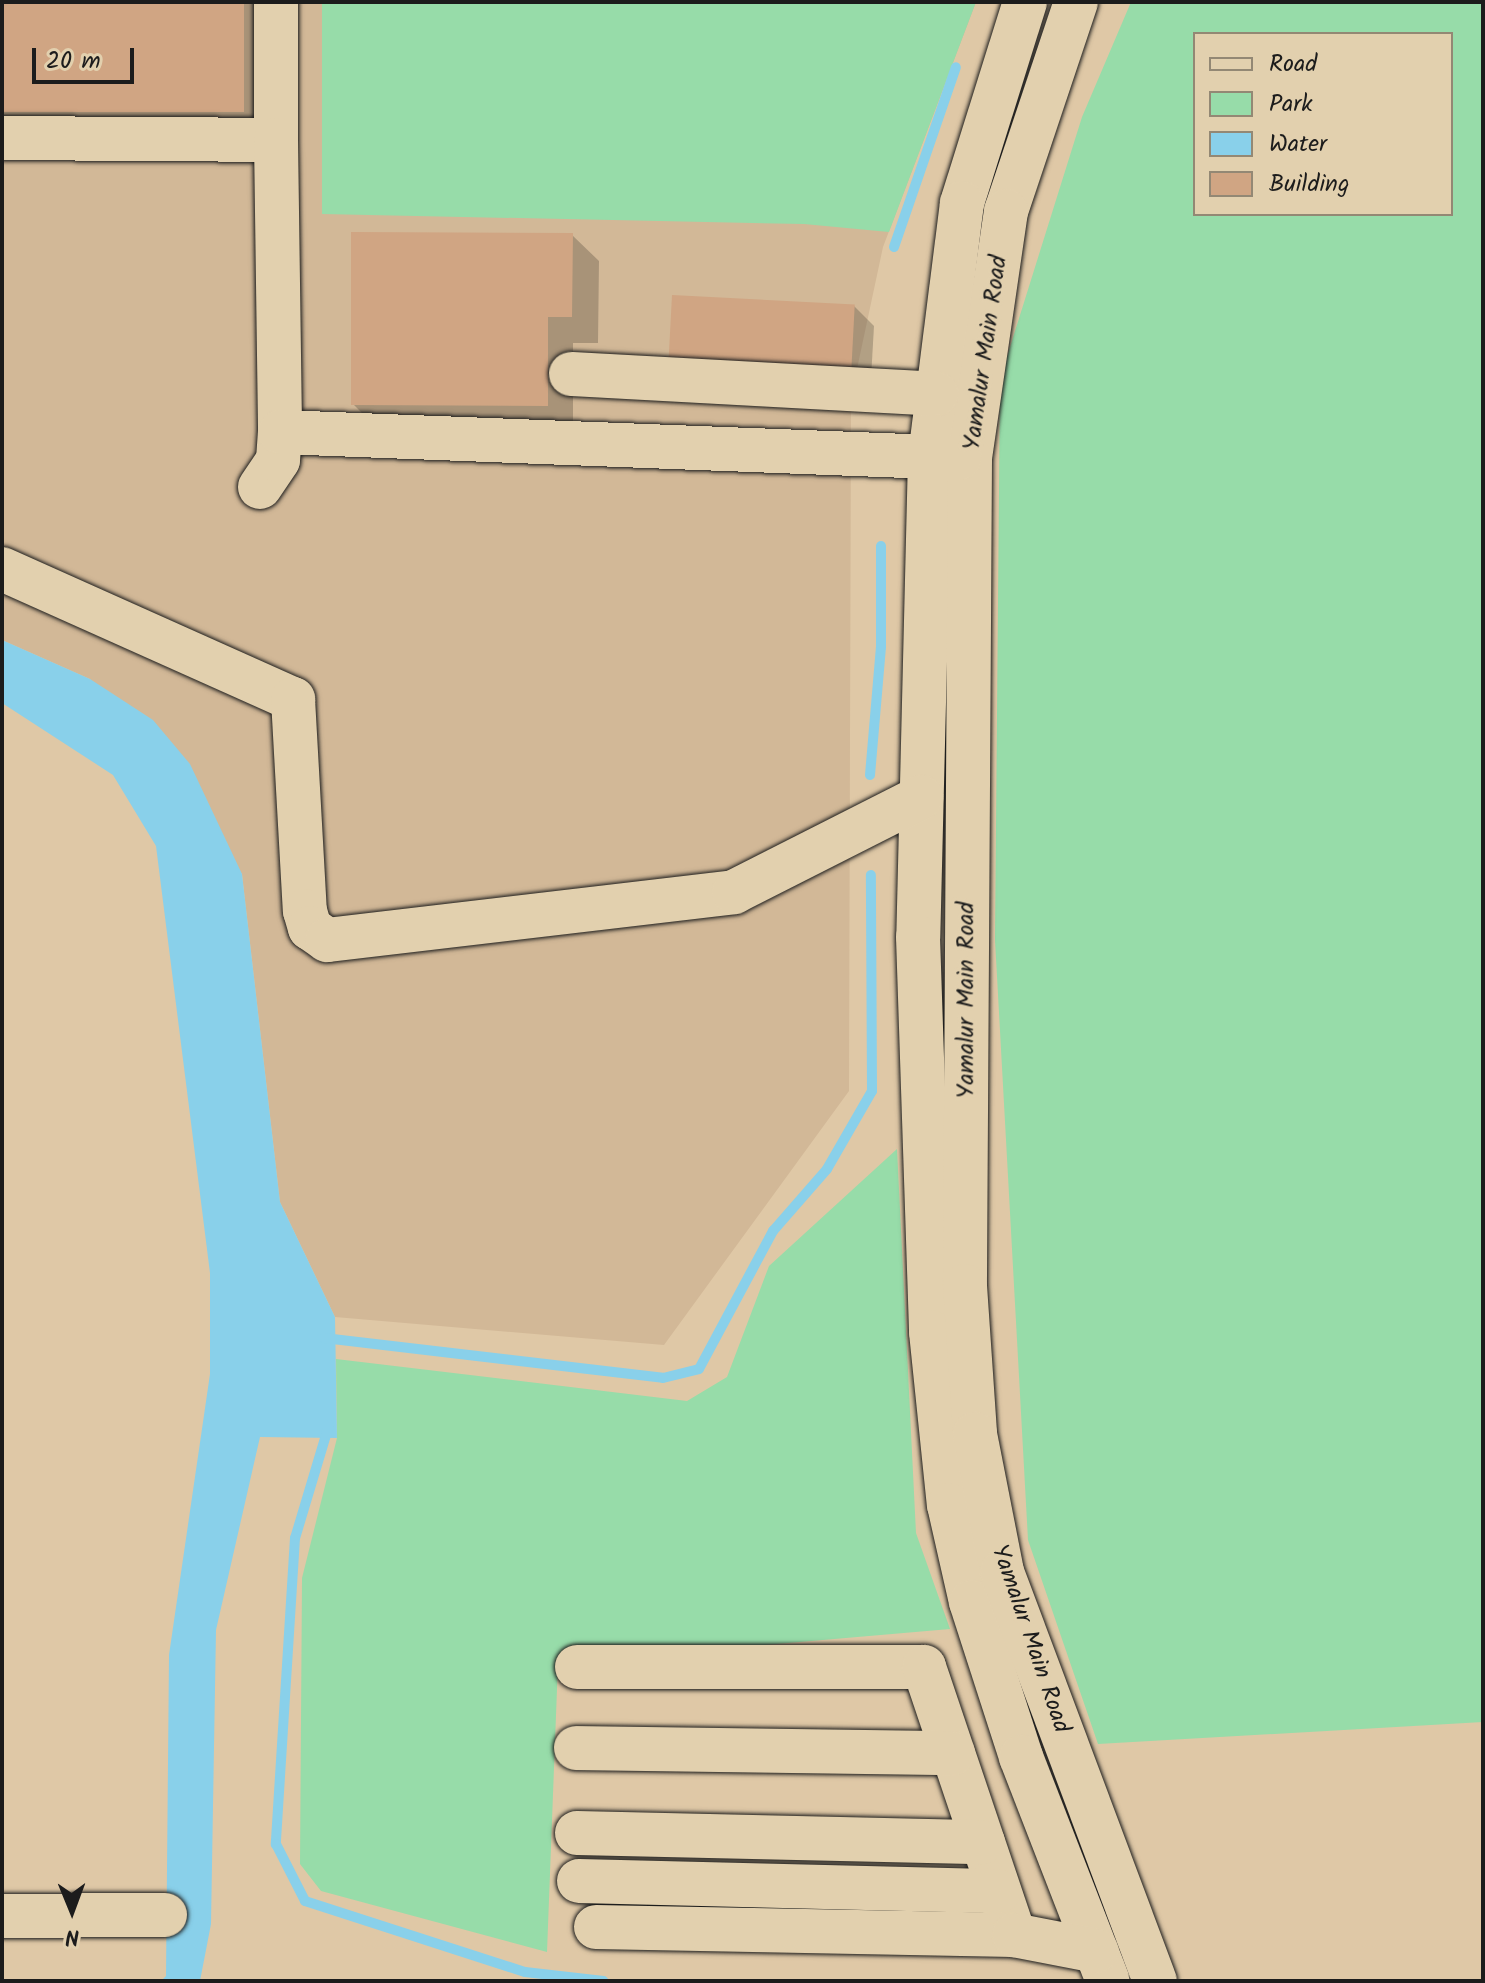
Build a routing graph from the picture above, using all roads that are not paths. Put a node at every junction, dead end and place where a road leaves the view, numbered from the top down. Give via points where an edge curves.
1 (276, 2) edge
2 (1025, 2) edge
3 (1076, 2) edge
4 (2, 138) edge
5 (276, 140) junction
6 (571, 374) dead end
7 (936, 394) junction
8 (280, 432) junction
9 (950, 457) junction
10 (260, 487) dead end
11 (2, 569) edge
12 (921, 797) junction
13 (577, 1667) dead end
14 (576, 1748) dead end
15 (953, 1753) junction
16 (577, 1833) dead end
17 (983, 1842) junction
18 (579, 1881) dead end
19 (999, 1891) junction
20 (165, 1915) dead end
21 (2, 1916) edge
22 (596, 1927) dead end
23 (1014, 1935) junction
24 (1102, 1966) edge
25 (1155, 1981) edge

1 - 5 street
2 - 7 street, Yamalur Main Road via 962,203
3 - 9 street, Yamalur Main Road via 1006,211
4 - 5 street
5 - 8 street
6 - 7 street
7 - 9 street, Yamalur Main Road
8 - 9 street
8 - 10 street via 278,460
9 - 12 street, Yamalur Main Road
9 - 25 street, Yamalur Main Road via 965,1286 975,1434 1002,1572
11 - 12 street via 293,699 305,911 310,928 327,940 734,892
12 - 24 street, Yamalur Main Road via 918,937 931,1332 949,1505 971,1602 1021,1757
13 - 15 street via 924,1667
14 - 15 street
15 - 17 street
16 - 17 street
17 - 19 street
18 - 19 street
19 - 23 street
20 - 21 street
22 - 23 street
23 - 24 street

